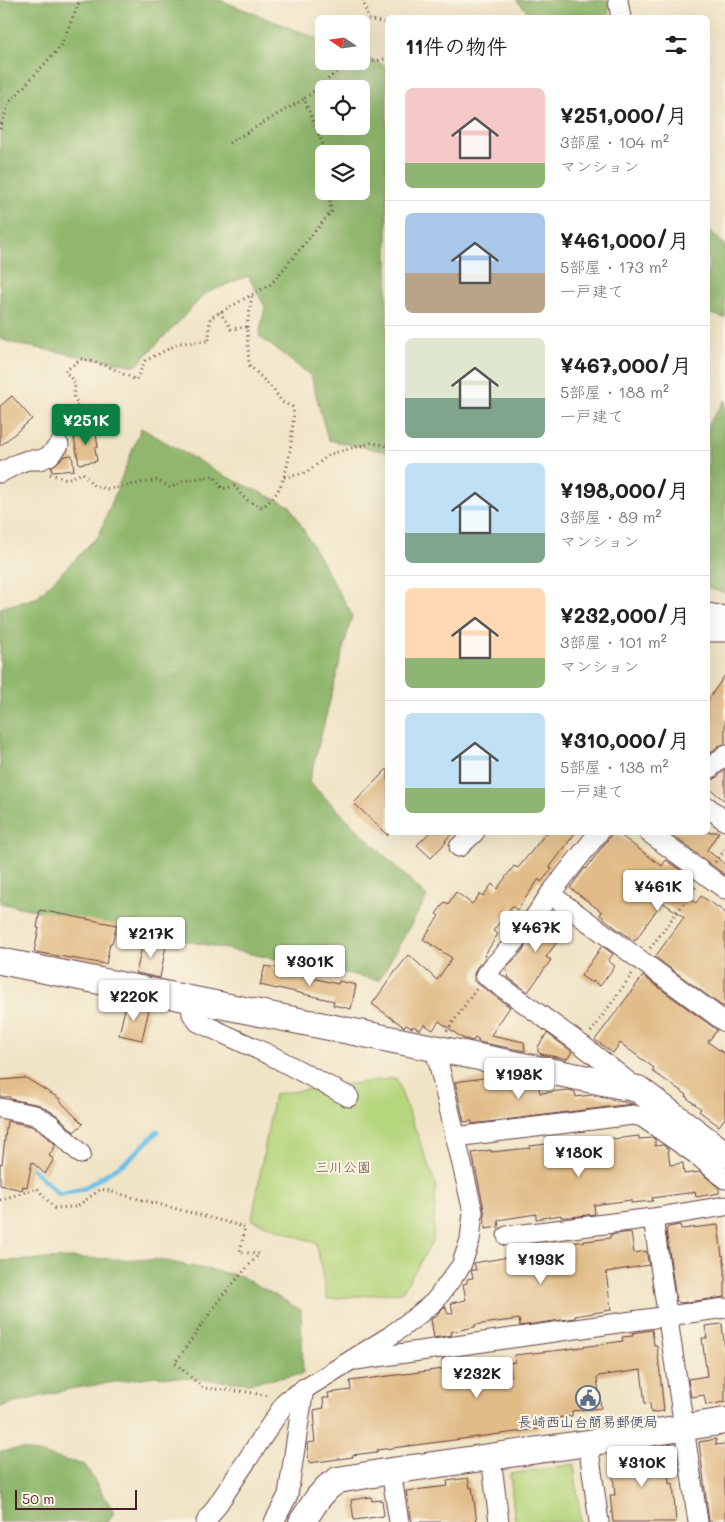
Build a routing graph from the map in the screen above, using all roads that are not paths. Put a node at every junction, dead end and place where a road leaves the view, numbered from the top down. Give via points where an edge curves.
1 (618, 0) edge
2 (620, 15) edge
3 (59, 446) road end
4 (0, 473) edge
5 (710, 613) edge
6 (725, 616) edge
7 (710, 632) edge
8 (725, 632) edge
9 (725, 756) edge
10 (710, 768) edge
11 (710, 810) edge
12 (725, 821) edge
13 (472, 835) edge
14 (597, 835) edge
15 (652, 835) edge
16 (459, 847) dead end
17 (725, 889) edge
18 (550, 894) junction
19 (531, 922) dead end
20 (516, 941) dead end
21 (0, 961) edge
22 (190, 1000) junction
23 (725, 1022) edge
24 (435, 1048) junction
25 (638, 1090) junction
26 (349, 1097) dead end
27 (0, 1108) edge
28 (455, 1138) junction
29 (81, 1154) dead end
30 (725, 1154) edge
31 (725, 1179) edge
32 (725, 1206) edge
33 (653, 1218) junction
34 (507, 1236) dead end
35 (725, 1308) edge
36 (668, 1316) junction
37 (350, 1361) junction
38 (304, 1388) junction
39 (725, 1421) edge
40 (684, 1427) junction
41 (588, 1443) junction
42 (491, 1457) junction
43 (390, 1471) junction
44 (288, 1495) junction
45 (306, 1516) edge
46 (206, 1522) edge
47 (274, 1522) edge
48 (398, 1522) edge
49 (500, 1522) edge
50 (599, 1522) edge
51 (698, 1522) edge

1 - 2 street
3 - 4 street via 49,456 28,460
5 - 6 street
7 - 8 street
9 - 10 street
11 - 12 street
13 - 16 street
14 - 18 street
15 - 17 street
18 - 19 street
18 - 23 street
20 - 25 street via 485,975
21 - 22 street
22 - 24 street
22 - 26 street via 192,1014 198,1022
24 - 25 street
24 - 28 street
25 - 30 street
27 - 29 street via 35,1115 50,1124
28 - 31 street via 633,1115 650,1122
28 - 37 street via 473,1212 470,1240 461,1266 448,1286 423,1311
32 - 33 street
33 - 34 street
33 - 36 street
35 - 36 street
36 - 37 street
36 - 40 street
37 - 38 street
38 - 44 street
38 - 46 street via 287,1400
39 - 40 street
40 - 41 street
40 - 51 street
41 - 42 street
41 - 50 street
42 - 43 street
42 - 49 street
43 - 45 street via 338,1480 328,1487
43 - 48 street
44 - 45 street
44 - 47 street

